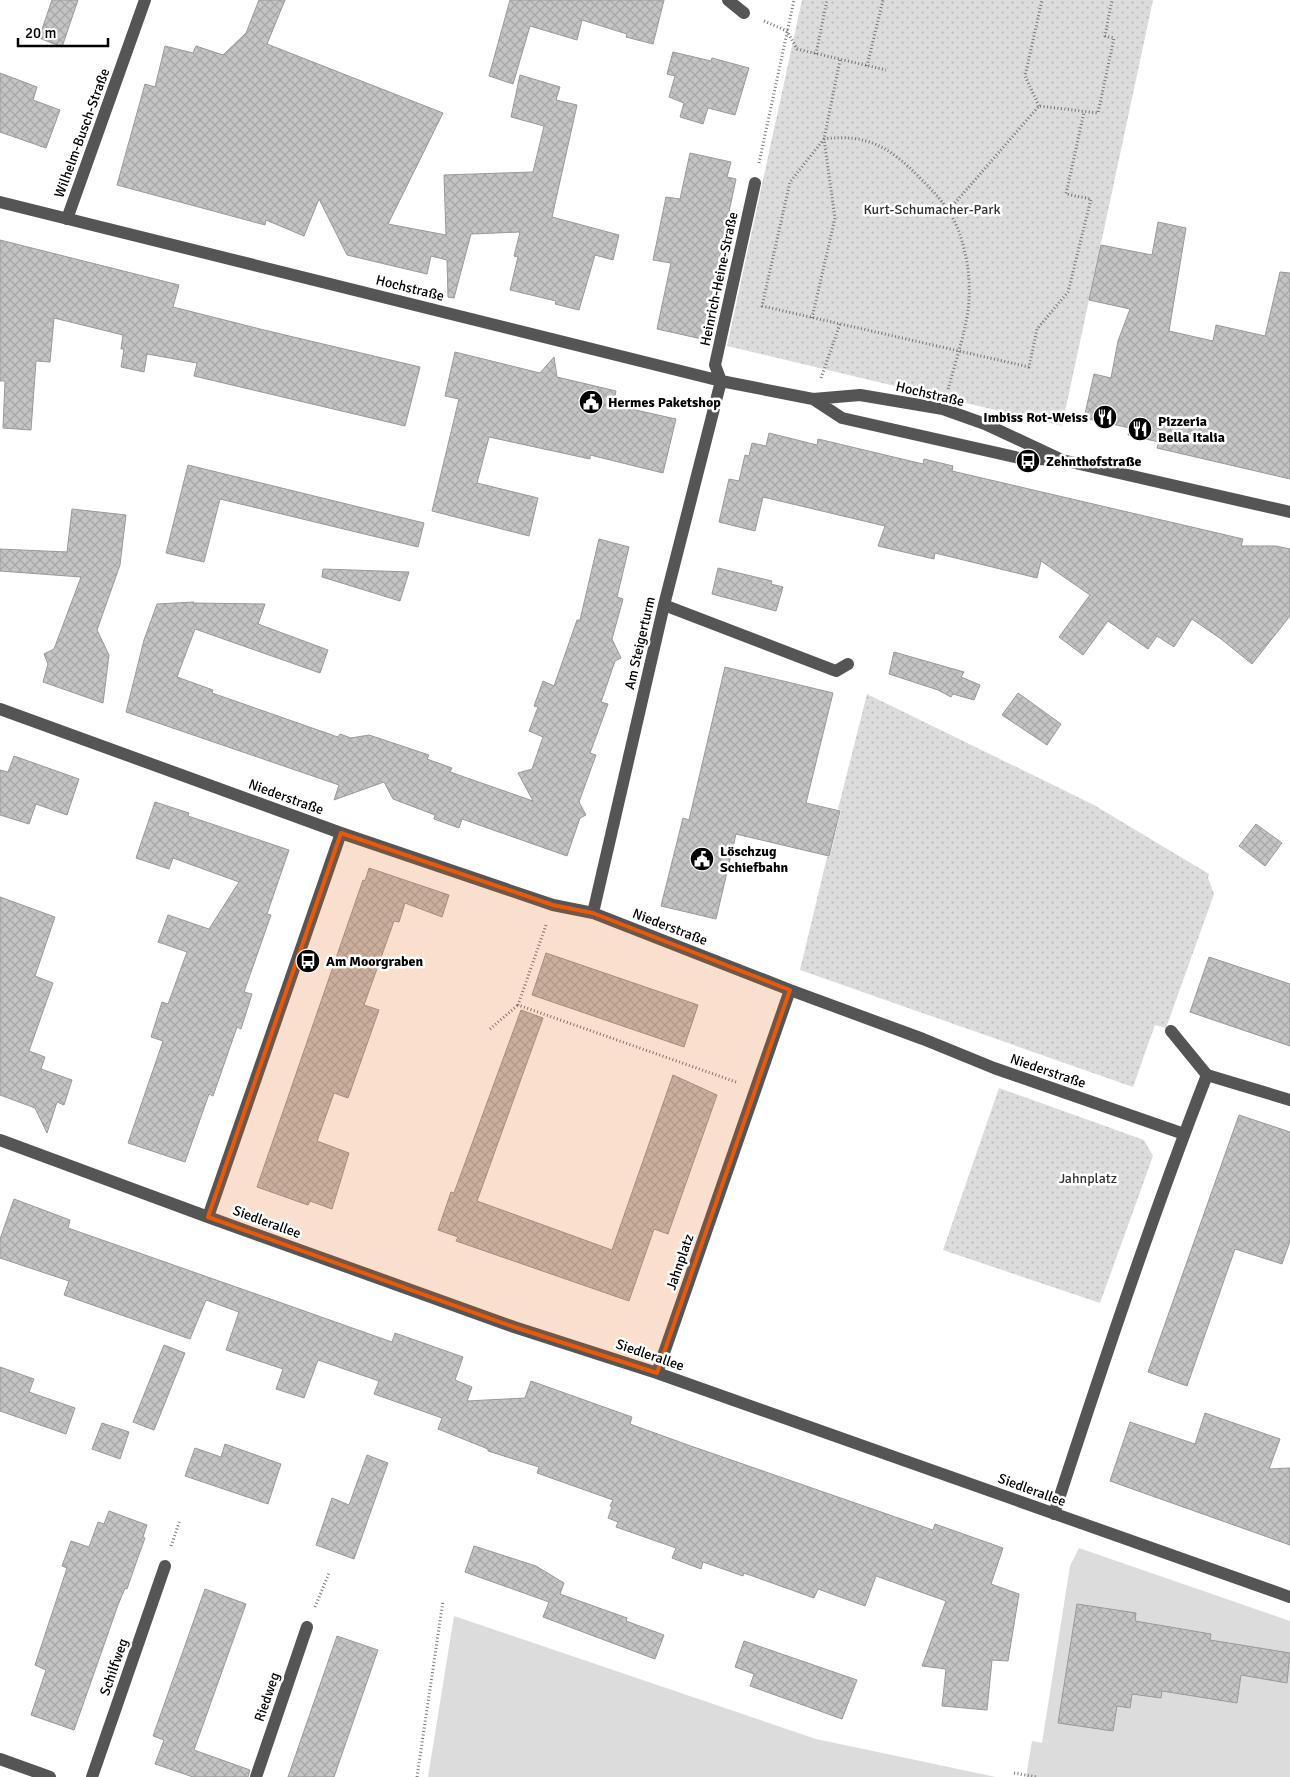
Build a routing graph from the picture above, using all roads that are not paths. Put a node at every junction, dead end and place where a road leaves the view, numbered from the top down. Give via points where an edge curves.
1 (145, 0) edge
2 (728, 0) edge
3 (744, 13) dead end
4 (755, 184) road end
5 (0, 202) edge
6 (67, 219) junction
7 (721, 381) junction
8 (813, 399) junction
9 (1062, 460) junction
10 (1290, 512) edge
11 (664, 605) junction
12 (848, 664) dead end
13 (0, 709) edge
14 (341, 834) junction
15 (593, 913) junction
16 (790, 990) junction
17 (1171, 1031) dead end
18 (1207, 1075) junction
19 (1290, 1100) edge
20 (1184, 1134) junction
21 (0, 1140) edge
22 (208, 1217) junction
23 (657, 1373) junction
24 (1054, 1514) junction
25 (165, 1566) road end
26 (1290, 1597) edge
27 (307, 1627) road end
28 (0, 1759) edge
29 (50, 1777) edge
30 (92, 1777) edge
31 (256, 1777) edge

1 - 6 street, Wilhelm-Busch-Straße
2 - 3 street
4 - 7 street, Heinrich-Heine-Straße via 715,365
5 - 6 street, Hochstraße
6 - 7 street, Hochstraße
7 - 8 street, Hochstraße
7 - 11 street, Am Steigerturm
8 - 9 street, Hochstraße via 842,418 1019,458
8 - 9 street, Hochstraße via 860,395 943,409 985,424
9 - 10 street, Hochstraße
11 - 12 street via 836,671
11 - 15 street, Am Steigerturm
13 - 14 street, Niederstraße
14 - 15 street, Niederstraße via 553,905
14 - 22 street
15 - 16 street, Niederstraße
16 - 20 street, Niederstraße via 994,1068
16 - 23 street, Jahnplatz
17 - 18 street
18 - 19 street
18 - 20 street
20 - 24 street
21 - 22 street, Siedlerallee
22 - 23 street, Siedlerallee via 514,1327
23 - 24 street, Siedlerallee
24 - 26 street, Siedlerallee
25 - 30 street, Schilfweg
27 - 31 street, Riedweg
28 - 29 street

